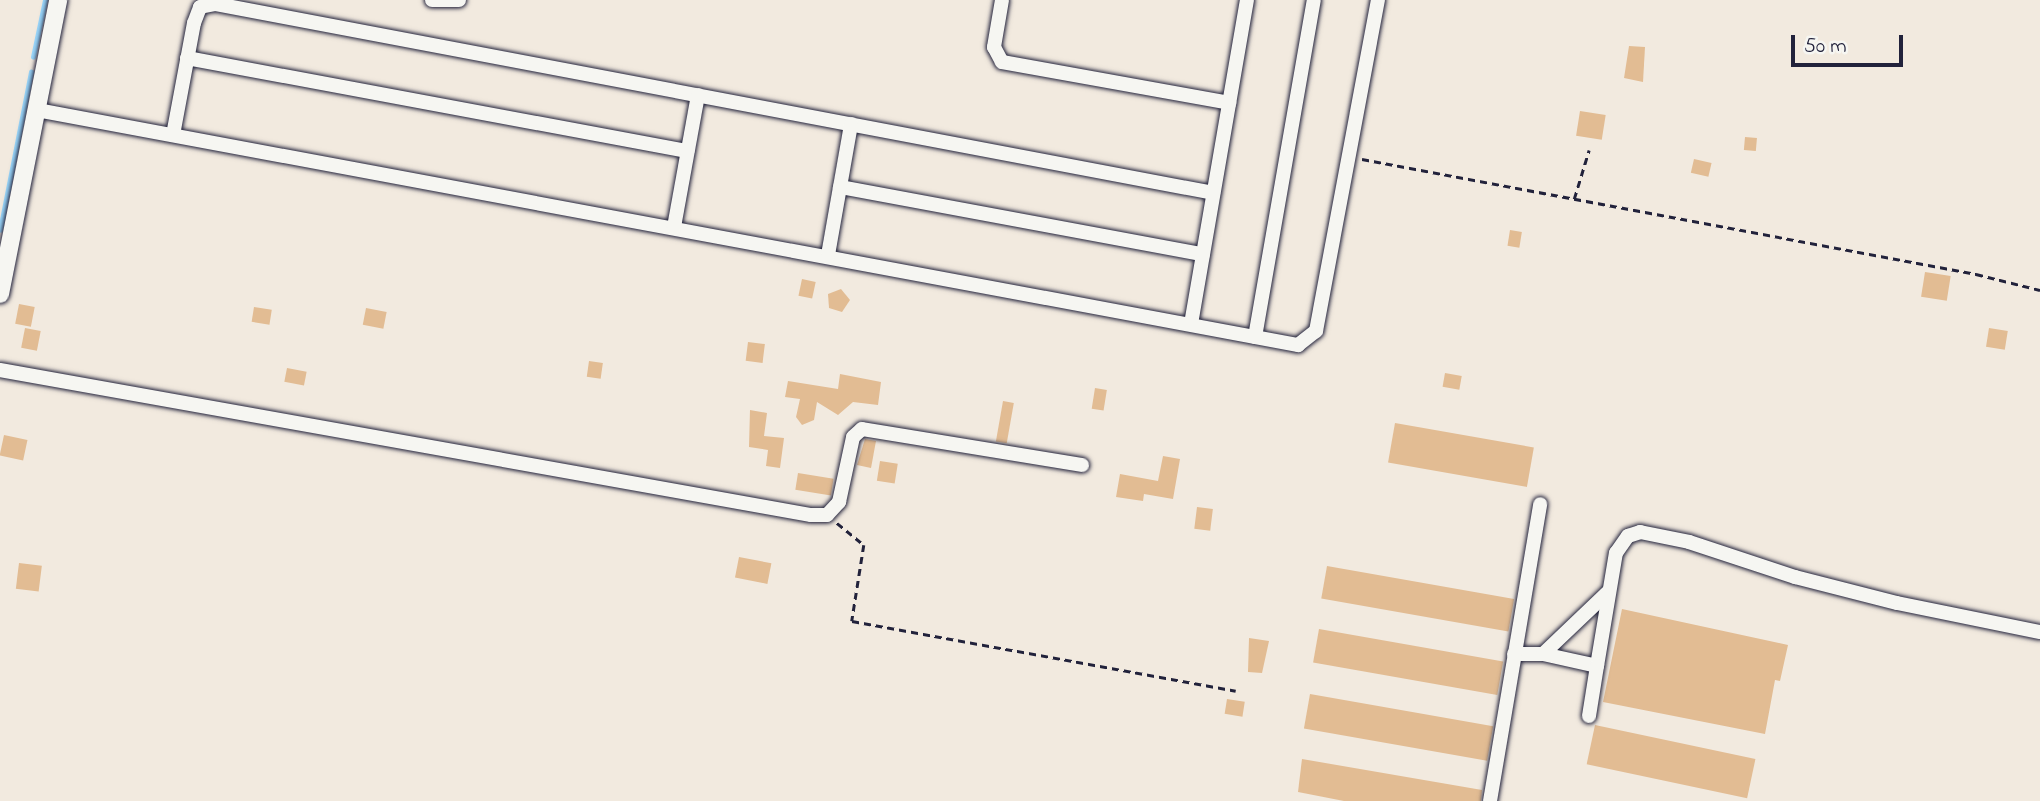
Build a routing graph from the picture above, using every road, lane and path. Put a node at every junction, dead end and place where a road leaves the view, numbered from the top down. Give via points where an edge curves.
1 (58, 0) edge
2 (432, 0) edge
3 (459, 0) edge
4 (1002, 0) edge
5 (1247, 0) edge
6 (1314, 0) edge
7 (1378, 0) edge
8 (187, 58) junction
9 (698, 95) junction
10 (1229, 103) junction
11 (37, 110) junction
12 (851, 124) junction
13 (173, 135) junction
14 (1589, 150) dead end
15 (687, 151) junction
16 (1349, 156) junction
17 (840, 187) junction
18 (1213, 193) junction
19 (1574, 200) junction
20 (674, 227) junction
21 (1203, 254) junction
22 (828, 255) junction
23 (2040, 290) edge
24 (0, 294) edge
25 (1191, 324) junction
26 (1255, 337) junction
27 (0, 370) edge
28 (1082, 465) dead end
29 (1540, 504) dead end
30 (822, 515) junction
31 (1608, 592) junction
32 (2040, 632) edge
33 (1514, 654) junction
34 (1543, 654) junction
35 (1597, 666) junction
36 (1236, 691) dead end
37 (1589, 716) dead end
38 (1490, 801) edge

1 - 11 main road
2 - 3 street
4 - 10 street via 994,47 1002,62
5 - 10 street
6 - 26 street
7 - 16 street
8 - 9 street via 200,7 216,4
8 - 13 street
8 - 15 street
9 - 12 street
9 - 15 street
10 - 18 street
11 - 13 street
11 - 24 main road
12 - 17 street
12 - 18 street
13 - 20 street
14 - 19 path
15 - 20 street
16 - 19 path
16 - 26 street via 1316,331 1298,345
17 - 21 street
17 - 22 street
18 - 21 street
19 - 23 path via 1976,274
20 - 22 street
21 - 25 street
22 - 25 street
25 - 26 street
27 - 30 street
28 - 30 street via 862,429 853,436 839,502 834,511
29 - 33 street
30 - 36 path via 864,545 852,621
31 - 32 street via 1620,542 1640,532 1689,542 1884,600
31 - 34 street
31 - 35 street
33 - 34 street
33 - 38 street
34 - 35 street
35 - 37 street

